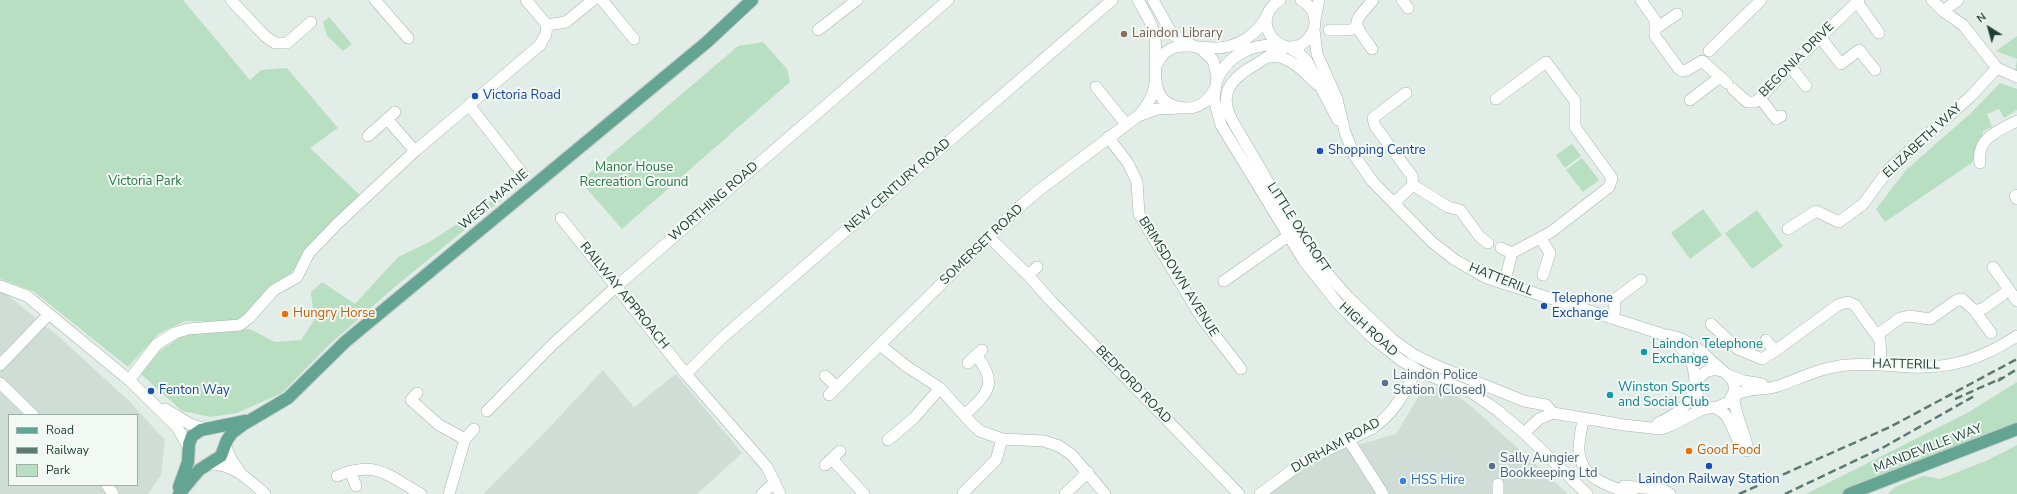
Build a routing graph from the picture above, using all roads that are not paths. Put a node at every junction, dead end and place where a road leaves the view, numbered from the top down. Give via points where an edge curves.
1 (231, 0) edge
2 (375, 0) edge
3 (526, 0) edge
4 (593, 0) edge
5 (602, 0) edge
6 (752, 0) edge
7 (857, 0) edge
8 (948, 0) edge
9 (1112, 0) edge
10 (1138, 0) edge
11 (1153, 0) edge
12 (1280, 0) edge
13 (1301, 0) edge
14 (1319, 0) edge
15 (1373, 0) edge
16 (1641, 0) edge
17 (1761, 0) edge
18 (1932, 0) edge
19 (1958, 0) edge
20 (1858, 1) edge
21 (1943, 11) junction
22 (1267, 14) junction
23 (1677, 14) dead end
24 (311, 22) dead end
25 (1655, 24) junction
26 (548, 25) junction
27 (1314, 27) junction
28 (1358, 28) junction
29 (818, 30) dead end
30 (1329, 30) dead end
31 (1879, 32) dead end
32 (1820, 36) junction
33 (408, 38) dead end
34 (634, 38) dead end
35 (1285, 46) junction
36 (1195, 47) junction
37 (1372, 49) dead end
38 (1709, 50) dead end
39 (1263, 59) junction
40 (1790, 66) junction
41 (1156, 68) junction
42 (1997, 68) junction
43 (1875, 70) dead end
44 (2017, 77) edge
45 (1155, 82) junction
46 (1727, 83) junction
47 (1216, 85) junction
48 (1806, 86) dead end
49 (1096, 87) dead end
50 (1324, 93) junction
51 (1406, 93) dead end
52 (1760, 98) junction
53 (1496, 99) dead end
54 (1690, 100) dead end
55 (469, 105) junction
56 (1195, 107) junction
57 (1180, 108) junction
58 (1138, 116) junction
59 (1781, 116) dead end
60 (2017, 121) edge
61 (1126, 124) junction
62 (1221, 125) junction
63 (1345, 132) junction
64 (368, 136) dead end
65 (1108, 137) junction
66 (415, 151) junction
67 (1980, 163) dead end
68 (522, 173) dead end
69 (1413, 186) junction
70 (2017, 195) edge
71 (2017, 199) edge
72 (1394, 203) junction
73 (561, 218) dead end
74 (1788, 229) dead end
75 (1288, 236) junction
76 (989, 237) junction
77 (1540, 239) junction
78 (1488, 243) dead end
79 (1501, 248) dead end
80 (1512, 253) junction
81 (1037, 267) dead end
82 (1993, 267) dead end
83 (1028, 275) junction
84 (1543, 275) dead end
85 (1641, 280) dead end
86 (1224, 281) dead end
87 (1504, 284) junction
88 (617, 286) junction
89 (0, 287) edge
90 (2009, 290) junction
91 (2017, 300) edge
92 (1975, 311) junction
93 (49, 314) junction
94 (1611, 318) junction
95 (1711, 324) dead end
96 (1991, 333) dead end
97 (1665, 335) junction
98 (1877, 335) junction
99 (2017, 336) edge
100 (1766, 340) dead end
101 (880, 345) junction
102 (1775, 351) junction
103 (975, 356) dead end
104 (1881, 364) junction
105 (0, 365) edge
106 (1241, 369) dead end
107 (1416, 370) junction
108 (1726, 373) junction
109 (686, 374) junction
110 (825, 376) dead end
111 (128, 380) junction
112 (1791, 381) junction
113 (0, 383) edge
114 (1695, 386) junction
115 (837, 387) junction
116 (940, 388) junction
117 (829, 395) dead end
118 (147, 396) junction
119 (1734, 396) junction
120 (411, 400) dead end
121 (1712, 408) junction
122 (487, 411) dead end
123 (1552, 413) junction
124 (32, 414) edge
125 (964, 415) junction
126 (252, 418) junction
127 (1583, 418) junction
128 (1644, 427) junction
129 (206, 429) junction
130 (2017, 429) edge
131 (474, 430) dead end
132 (1524, 433) junction
133 (465, 439) junction
134 (1348, 439) junction
135 (888, 440) dead end
136 (1002, 440) junction
137 (225, 444) junction
138 (189, 448) junction
139 (832, 458) dead end
140 (210, 464) junction
141 (1585, 468) junction
142 (350, 471) junction
143 (1088, 472) junction
144 (241, 474) junction
145 (337, 476) dead end
146 (775, 482) junction
147 (356, 486) dead end
148 (961, 491) edge
149 (178, 494) edge
150 (265, 494) edge
151 (420, 494) edge
152 (448, 494) edge
153 (762, 494) edge
154 (780, 494) edge
155 (864, 494) edge
156 (1065, 494) edge
157 (1105, 494) edge
158 (1239, 494) edge
159 (1260, 494) edge
160 (1383, 494) edge
161 (1587, 494) edge
162 (1632, 494) edge
163 (1670, 494) edge
164 (1850, 494) edge

1 - 24 street via 275,43 287,43
2 - 33 street
3 - 26 street
4 - 26 street via 566,22
5 - 34 street
6 - 126 main road, WEST MAYNE via 702,46 345,342 299,389 277,406
7 - 29 street
8 - 88 street, WORTHING ROAD
9 - 109 street, NEW CENTURY ROAD via 722,338
10 - 41 street via 1154,34
11 - 36 street, HIGH ROAD via 1172,34
12 - 22 street
13 - 27 street via 1312,10
14 - 27 street
15 - 28 street via 1359,15
16 - 25 street
17 - 38 street
18 - 21 street
19 - 21 street
20 - 31 street
20 - 32 street, BEGONIA DRIVE
21 - 42 street via 1963,25
22 - 35 street, HATTERILL via 1267,31 1271,37
22 - 36 street via 1258,30 1238,43 1223,48
23 - 25 street
25 - 46 street via 1655,36 1682,72 1702,61
26 - 55 street via 540,45
27 - 35 street via 1306,41 1300,45
27 - 63 street, HATTERILL via 1317,54 1337,99
28 - 30 street
28 - 37 street
32 - 40 street, BEGONIA DRIVE
32 - 43 street via 1841,64 1859,50
35 - 39 street, LITTLE OXCROFT
35 - 47 street via 1263,45 1238,55 1228,62
35 - 50 street, HATTERILL via 1307,61
36 - 41 street via 1186,45 1172,48 1164,54
36 - 47 street, HIGH ROAD via 1213,60 1217,72
39 - 50 street via 1276,56 1288,60 1314,81
39 - 123 street, LITTLE OXCROFT via 1235,78 1226,97 1228,111 1269,185 1320,265 1364,313 1414,355 1524,401 1546,404
40 - 48 street
40 - 52 street, BEGONIA DRIVE
41 - 45 street
42 - 44 street
42 - 74 street, ELIZABETH WAY via 1970,97 1890,168 1858,208 1839,222 1816,211
45 - 57 street via 1163,99
45 - 58 street, SOMERSET ROAD via 1150,102
46 - 52 street, BEGONIA DRIVE via 1747,102 1755,102
46 - 54 street
47 - 56 street via 1205,101
47 - 62 street, HIGH ROAD via 1215,106
49 - 61 street
50 - 63 street, HATTERILL
51 - 69 street via 1373,118 1375,126 1412,176
52 - 59 street via 1776,119
53 - 77 street via 1546,62 1575,101 1575,127 1612,178 1609,187
55 - 66 street
55 - 68 street
56 - 57 street
56 - 62 street, HIGH ROAD via 1205,109
57 - 58 street, SOMERSET ROAD via 1157,109
58 - 61 street, SOMERSET ROAD
60 - 67 street via 1983,141 1978,152
61 - 65 street, SOMERSET ROAD
62 - 75 street, HIGH ROAD
63 - 72 street, HATTERILL via 1360,164 1373,182
64 - 66 street via 391,115
65 - 76 street, SOMERSET ROAD via 1038,191
65 - 106 street, BRIMSDOWN AVENUE via 1128,163 1137,182 1139,214 1202,317
66 - 111 street via 338,223 309,254 297,277 274,290 249,318 240,324 188,329 175,333 157,344
69 - 72 street
69 - 78 street via 1448,207 1460,210 1480,237
70 - 71 street
72 - 87 street, HATTERILL via 1443,252 1477,273
73 - 88 street, RAILWAY APPROACH
75 - 86 street
75 - 107 street, HIGH ROAD via 1318,279 1352,319 1385,348
76 - 83 street, BEDFORD ROAD
76 - 101 street, SOMERSET ROAD
77 - 80 street
77 - 84 street via 1550,253
79 - 80 street
80 - 87 street
81 - 83 street
82 - 90 street
83 - 158 street, BEDFORD ROAD
85 - 94 street via 1614,300 1615,310
87 - 94 street, HATTERILL
88 - 109 street, RAILWAY APPROACH
88 - 122 street, WORTHING ROAD via 553,344
89 - 93 street via 27,296
90 - 91 street
90 - 92 street via 1984,308
92 - 96 street
92 - 98 street via 1962,299 1957,300 1930,319 1908,316 1900,318
93 - 105 street
93 - 111 street
94 - 97 street, HATTERILL
95 - 102 street via 1738,349 1762,359
97 - 108 street, HATTERILL via 1688,341
97 - 114 street, HATTERILL via 1686,352 1693,367
98 - 102 street via 1855,305 1842,302
98 - 104 street via 1882,348
99 - 104 street, HATTERILL via 1994,351 1974,360 1956,364 1928,368
100 - 102 street
101 - 115 street, SOMERSET ROAD
101 - 116 street
103 - 125 street via 988,372 990,383 987,392
104 - 112 street, HATTERILL via 1836,366
107 - 132 street, HIGH ROAD via 1471,392
107 - 134 street, DURHAM ROAD via 1390,414 1373,428
108 - 112 street, HATTERILL via 1744,381 1757,383
108 - 114 street, HATTERILL via 1716,369 1708,370 1700,376
108 - 119 street via 1734,384
109 - 146 street, RAILWAY APPROACH via 751,447
110 - 115 street
111 - 118 street
112 - 119 street, HATTERILL via 1773,387 1748,390
113 - 124 street
114 - 121 street, HATTERILL via 1696,395 1701,403
114 - 128 street via 1688,402 1676,414
115 - 117 street, SOMERSET ROAD
116 - 125 street
116 - 135 street via 914,418
118 - 129 street via 190,424
118 - 138 street via 177,427
119 - 121 street, HATTERILL via 1726,405
119 - 121 street via 1737,418 1748,445 1747,451 1737,441 1726,416
120 - 133 street via 439,425
121 - 128 street, LITTLE OXCROFT via 1701,410 1664,428
123 - 127 street, LITTLE OXCROFT
123 - 132 street via 1539,419
125 - 136 street via 980,431
126 - 129 main road, WEST MAYNE
126 - 137 main road, WEST MAYNE via 232,433
127 - 128 street, LITTLE OXCROFT
127 - 141 street via 1579,452
129 - 137 main road via 219,432
129 - 138 main road, WEST MAYNE via 192,436
130 - 164 main road, MANDEVILLE WAY
131 - 133 street
132 - 161 street, HIGH ROAD
133 - 152 street
134 - 159 street, DURHAM ROAD via 1303,462
134 - 160 street
136 - 143 street via 1044,441 1059,446
136 - 148 street via 996,460
137 - 140 main road, WEST MAYNE via 221,456
137 - 144 street
138 - 140 main road via 198,461
138 - 149 main road, WEST MAYNE via 188,462
139 - 155 street
140 - 144 street via 229,467
140 - 149 main road, WEST MAYNE via 194,475
141 - 162 street via 1598,481
141 - 163 street via 1619,485 1664,490
142 - 145 street
142 - 147 street
142 - 151 street via 368,468 381,472
143 - 156 street
143 - 157 street
144 - 150 street
146 - 153 street
146 - 154 street, RAILWAY APPROACH

